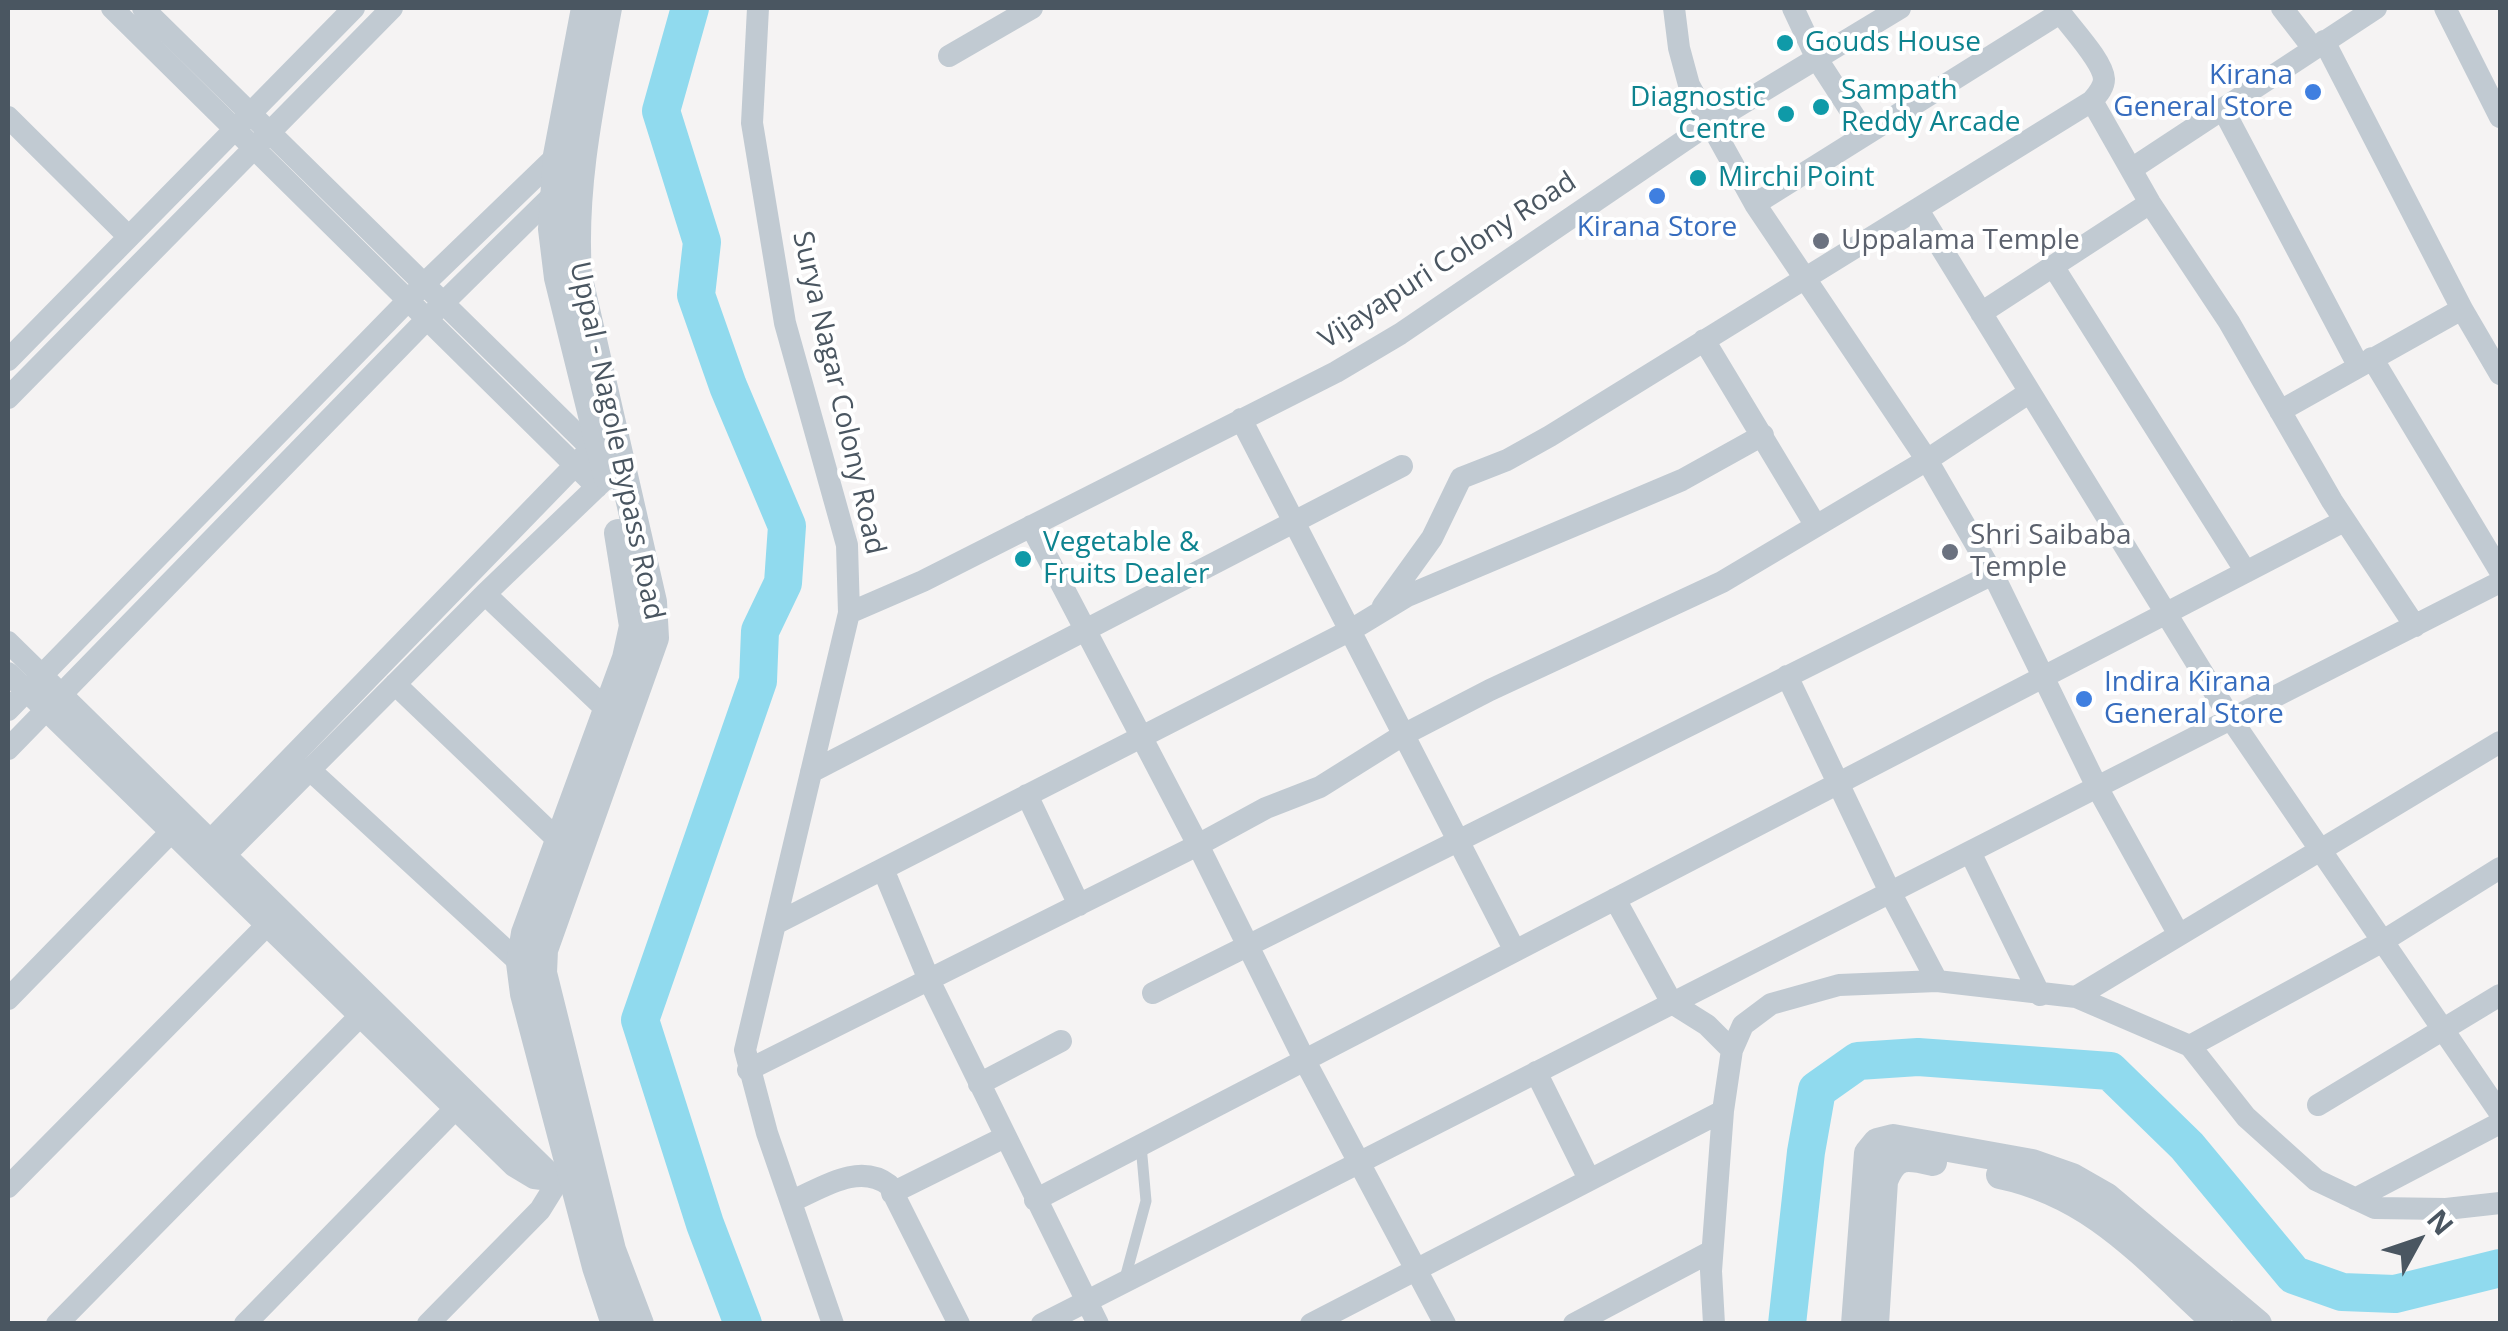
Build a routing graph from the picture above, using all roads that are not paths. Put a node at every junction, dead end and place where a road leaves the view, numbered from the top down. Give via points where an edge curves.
1 (112, 8) edge
2 (144, 8) edge
3 (354, 8) edge
4 (392, 8) edge
5 (585, 8) edge
6 (608, 8) edge
7 (758, 8) edge
8 (1032, 8) edge
9 (1674, 8) edge
10 (1793, 8) edge
11 (1900, 8) edge
12 (2282, 8) edge
13 (2376, 8) edge
14 (2444, 8) edge
15 (2058, 10) edge
16 (2319, 45) junction
17 (949, 56) dead end
18 (1817, 59) junction
19 (2092, 101) junction
20 (2223, 108) junction
21 (8, 117) edge
22 (2500, 117) edge
23 (243, 121) junction
24 (1710, 123) junction
25 (1866, 132) junction
26 (261, 139) junction
27 (568, 162) junction
28 (2133, 168) junction
29 (555, 192) junction
30 (2150, 203) junction
31 (1755, 204) junction
32 (1918, 210) junction
33 (128, 237) junction
34 (2054, 266) junction
35 (1807, 277) junction
36 (425, 283) junction
37 (408, 301) junction
38 (444, 302) junction
39 (2462, 309) junction
40 (1981, 312) junction
41 (427, 319) junction
42 (8, 326) edge
43 (1704, 340) junction
44 (12, 354) edge
45 (2365, 361) junction
46 (2500, 374) edge
47 (2030, 392) junction
48 (8, 398) edge
49 (2280, 411) junction
50 (1241, 420) junction
51 (1763, 436) junction
52 (588, 452) junction
53 (1927, 460) junction
54 (1402, 466) dead end
55 (602, 481) junction
56 (2344, 521) junction
57 (1295, 523) junction
58 (1031, 526) junction
59 (1816, 526) junction
60 (2500, 571) edge
61 (2246, 572) junction
62 (1992, 574) junction
63 (2500, 582) edge
64 (485, 594) junction
65 (849, 613) junction
66 (1378, 614) junction
67 (2166, 614) junction
68 (2415, 626) junction
69 (1084, 629) junction
70 (1351, 630) junction
71 (8, 642) edge
72 (8, 673) edge
73 (1787, 676) junction
74 (2042, 678) junction
75 (34, 683) junction
76 (395, 684) junction
77 (53, 702) junction
78 (8, 710) edge
79 (607, 710) junction
80 (2231, 719) junction
81 (1404, 735) junction
82 (1140, 738) junction
83 (2500, 742) edge
84 (8, 749) edge
85 (310, 770) junction
86 (811, 772) junction
87 (1838, 784) junction
88 (2097, 787) junction
89 (1027, 795) junction
90 (171, 832) junction
91 (559, 840) junction
92 (1458, 840) junction
93 (1198, 846) junction
94 (217, 848) junction
95 (2319, 850) junction
96 (1970, 852) junction
97 (2500, 868) edge
98 (883, 869) junction
99 (1890, 892) junction
100 (1615, 900) junction
101 (1079, 905) junction
102 (775, 924) junction
103 (267, 925) junction
104 (2179, 935) junction
105 (2383, 942) junction
106 (1247, 945) junction
107 (1515, 952) junction
108 (520, 963) junction
109 (929, 980) junction
110 (1937, 981) junction
111 (1153, 994) dead end
112 (2040, 995) junction
113 (2500, 995) edge
114 (2076, 997) junction
115 (8, 999) edge
116 (1672, 1003) junction
117 (360, 1016) junction
118 (2445, 1030) junction
119 (1061, 1041) dead end
120 (2190, 1046) junction
121 (1732, 1050) junction
122 (1305, 1061) junction
123 (748, 1070) junction
124 (1536, 1072) junction
125 (979, 1084) junction
126 (2318, 1105) dead end
127 (455, 1109) junction
128 (1723, 1112) junction
129 (2500, 1112) edge
130 (2500, 1123) edge
131 (1005, 1138) junction
132 (1141, 1146) junction
133 (1358, 1163) junction
134 (574, 1177) junction
135 (1589, 1179) junction
136 (8, 1186) edge
137 (892, 1193) junction
138 (2355, 1199) junction
139 (1035, 1200) junction
140 (792, 1201) junction
141 (2500, 1203) edge
142 (1712, 1252) junction
143 (1417, 1267) junction
144 (1124, 1282) junction
145 (1087, 1301) junction
146 (2236, 1320) edge
147 (618, 1322) edge
148 (57, 1324) edge
149 (245, 1324) edge
150 (428, 1324) edge
151 (833, 1324) edge
152 (960, 1324) edge
153 (1042, 1324) edge
154 (1098, 1324) edge
155 (1311, 1324) edge
156 (1445, 1324) edge
157 (1574, 1324) edge
158 (1714, 1324) edge
159 (1855, 1324) edge
160 (1875, 1324) edge

1 - 23 street
2 - 23 street
3 - 23 street
4 - 26 street
5 - 27 street, Uppal - Nagole Bypass Road
6 - 27 street, Uppal - Nagole Bypass Road via 586,129
7 - 65 street, Surya Nagar Colony Road via 752,123 785,323 847,545
8 - 17 street
9 - 24 street via 1688,85
10 - 18 street
11 - 18 street, Vijayapuri Colony Road
12 - 16 street
13 - 16 street
14 - 22 street
15 - 19 street via 2100,66 2104,80
15 - 25 street
16 - 20 street
16 - 39 street
18 - 24 street, Vijayapuri Colony Road
18 - 25 street
19 - 28 street
19 - 32 street
20 - 28 street
20 - 45 street
21 - 33 street
23 - 26 street
23 - 33 street
24 - 31 street
24 - 50 street, Vijayapuri Colony Road via 1400,334
25 - 31 street
26 - 36 street
26 - 37 street
26 - 48 street
27 - 29 street, Uppal - Nagole Bypass Road
27 - 36 street
27 - 134 street, Uppal - Nagole Bypass Road via 578,274 656,620 645,673 544,950
28 - 30 street
29 - 38 street
29 - 52 street, Uppal - Nagole Bypass Road via 558,278
30 - 34 street
30 - 49 street
31 - 35 street
32 - 35 street
32 - 40 street
33 - 44 street
34 - 40 street
34 - 61 street
35 - 43 street
35 - 53 street
36 - 37 street
36 - 38 street
37 - 41 street
37 - 75 street
38 - 41 street
38 - 52 street
39 - 45 street
39 - 46 street
40 - 47 street
41 - 52 street
41 - 77 street
42 - 44 street
43 - 51 street
43 - 66 street via 1550,436 1461,478 1432,538
45 - 49 street
45 - 60 street
47 - 53 street
47 - 67 street
49 - 56 street
50 - 57 street
50 - 58 street, Vijayapuri Colony Road
51 - 59 street
51 - 66 street via 1682,480
52 - 55 street, Uppal - Nagole Bypass Road
52 - 94 street
53 - 59 street
53 - 62 street
54 - 57 street
55 - 64 street
55 - 79 street, Uppal - Nagole Bypass Road via 633,626
56 - 61 street
56 - 68 street
57 - 69 street
57 - 70 street
58 - 65 street, Vijayapuri Colony Road
58 - 69 street
59 - 81 street via 1722,582
61 - 67 street
62 - 73 street
62 - 74 street
63 - 68 street
64 - 76 street
64 - 79 street
65 - 86 street, Surya Nagar Colony Road
66 - 70 street
67 - 74 street
67 - 80 street
68 - 80 street
69 - 82 street
69 - 86 street
70 - 81 street
70 - 82 street
71 - 75 street
72 - 75 street
73 - 87 street
73 - 92 street
74 - 87 street
74 - 88 street
75 - 77 street
75 - 78 street
76 - 85 street
76 - 91 street
77 - 84 street
77 - 90 street
77 - 94 street
79 - 91 street, Uppal - Nagole Bypass Road
80 - 88 street
80 - 95 street
81 - 92 street
81 - 93 street via 1320,787
82 - 89 street
82 - 93 street
83 - 95 street
85 - 94 street
85 - 108 street
86 - 102 street, Surya Nagar Colony Road
87 - 99 street
87 - 100 street
88 - 96 street
88 - 104 street
89 - 98 street
89 - 101 street
90 - 103 street
90 - 115 street
91 - 108 street, Uppal - Nagole Bypass Road
92 - 106 street
92 - 107 street
93 - 101 street
93 - 106 street
94 - 134 street
95 - 104 street
95 - 105 street
96 - 99 street
96 - 112 street
97 - 105 street
98 - 102 street
98 - 109 street
99 - 110 street
99 - 116 street
100 - 107 street
100 - 116 street
101 - 109 street
102 - 123 street, Surya Nagar Colony Road via 746,1050
103 - 117 street
103 - 136 street
104 - 114 street
105 - 118 street
105 - 120 street
106 - 111 street
106 - 122 street
107 - 122 street
108 - 134 street, Uppal - Nagole Bypass Road
109 - 123 street
109 - 125 street
110 - 112 street
110 - 121 street via 1839,985 1771,1004 1743,1025
112 - 114 street
113 - 118 street
114 - 120 street
116 - 121 street
116 - 124 street
117 - 127 street
117 - 148 street
118 - 126 street
118 - 129 street
119 - 125 street
120 - 138 street via 2246,1117 2316,1180
121 - 128 street
122 - 132 street
122 - 133 street
123 - 140 street
124 - 133 street
124 - 135 street
125 - 131 street
127 - 134 street via 534,1178
127 - 149 street
128 - 135 street
128 - 142 street
130 - 138 street
131 - 137 street
131 - 139 street
132 - 139 street
132 - 144 lane via 1146,1201
133 - 143 street
133 - 144 street
134 - 147 street, Uppal - Nagole Bypass Road via 612,1250
134 - 150 street
135 - 143 street
137 - 140 street via 871,1174
137 - 152 street
138 - 141 street via 2374,1208
139 - 145 street
140 - 151 street
142 - 157 street
142 - 158 street
143 - 155 street
143 - 156 street
144 - 145 street
145 - 153 street
145 - 154 street
146 - 159 street via 2107,1197 2072,1177 2032,1163 1893,1138 1868,1153
146 - 160 street via 2066,1196 2023,1180 1901,1158 1884,1181

